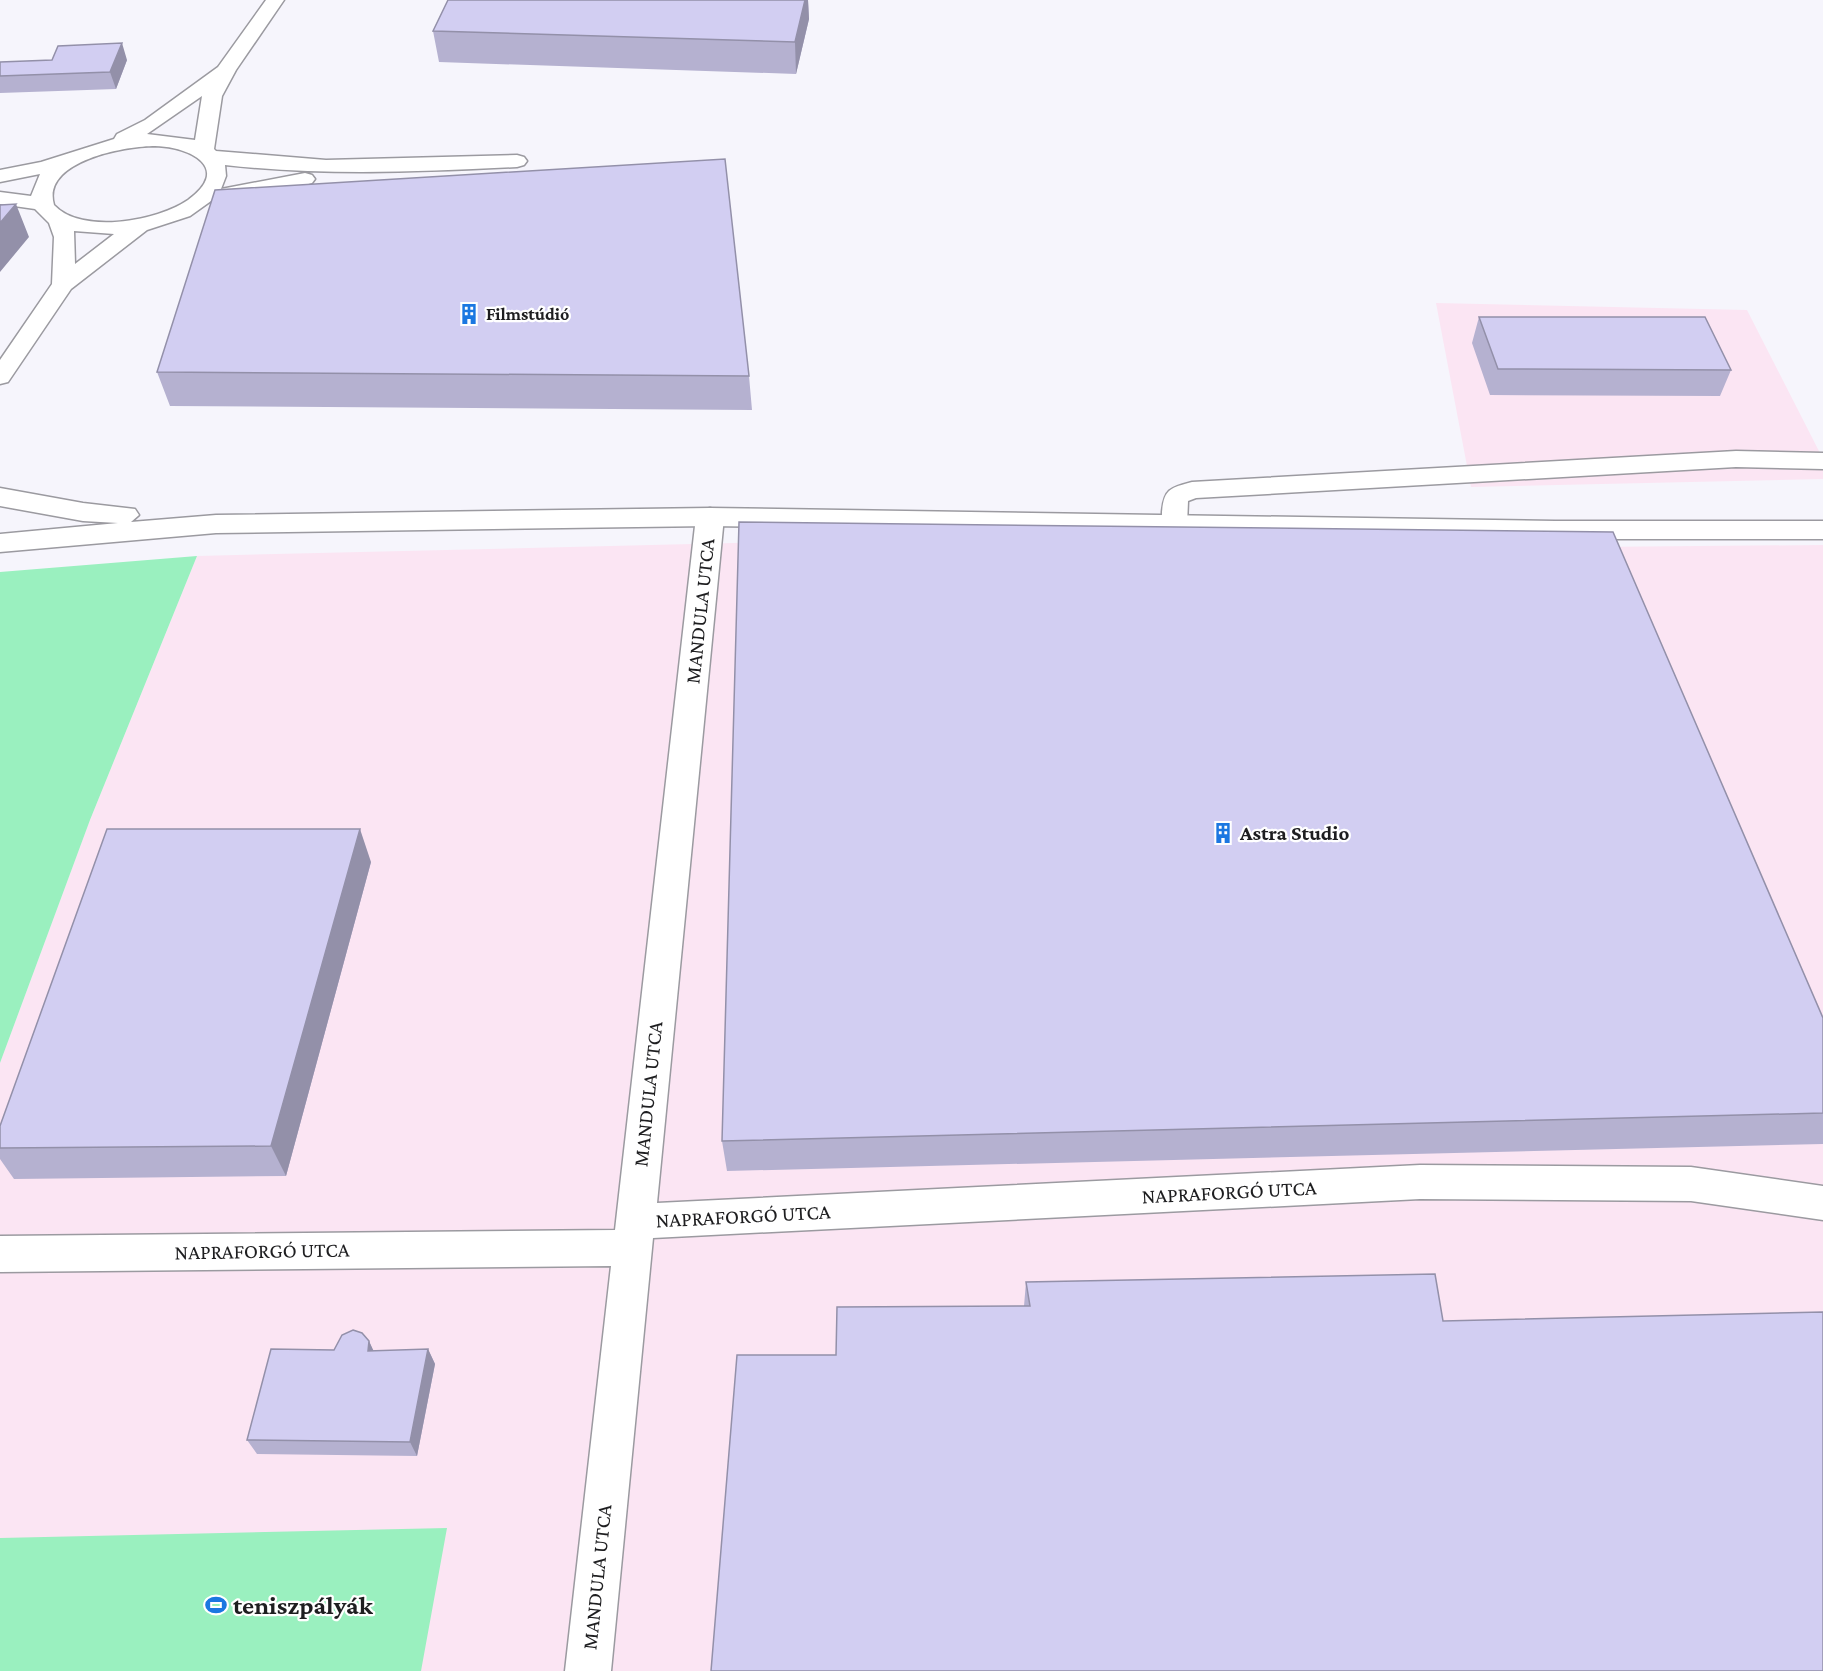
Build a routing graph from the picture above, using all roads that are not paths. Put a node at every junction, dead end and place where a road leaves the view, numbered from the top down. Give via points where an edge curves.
1 (275, 0) edge
2 (226, 70) junction
3 (109, 145) junction
4 (207, 154) junction
5 (80, 155) junction
6 (517, 161) dead end
7 (386, 168) junction
8 (0, 176) edge
9 (0, 198) edge
10 (202, 198) junction
11 (43, 204) junction
12 (59, 220) junction
13 (139, 226) junction
14 (63, 284) junction
15 (0, 377) edge
16 (1823, 461) edge
17 (0, 497) edge
18 (710, 517) junction
19 (216, 524) junction
20 (1174, 525) junction
21 (1823, 531) edge
22 (0, 543) edge
23 (1823, 1203) edge
24 (633, 1235) junction
25 (0, 1254) edge
26 (588, 1671) edge

1 - 2 lane
2 - 3 lane via 152,124
2 - 4 lane via 212,96
3 - 4 lane via 168,141
3 - 5 lane
4 - 7 lane via 302,166
4 - 10 lane via 217,168 216,180
5 - 8 lane
5 - 11 lane via 44,184
6 - 7 lane
7 - 10 lane
9 - 11 lane
10 - 13 lane via 174,215
11 - 12 lane
12 - 13 lane via 100,229
12 - 14 lane via 65,237
13 - 14 lane
14 - 15 lane
16 - 20 lane via 1737,459 1192,490 1176,497
17 - 19 street via 82,512
18 - 19 street
18 - 20 street
18 - 24 street, MANDULA UTCA
19 - 22 street
20 - 21 street
23 - 24 street, NAPRAFORGÓ UTCA via 1691,1184 1420,1182
24 - 25 street, NAPRAFORGÓ UTCA
24 - 26 street, MANDULA UTCA

